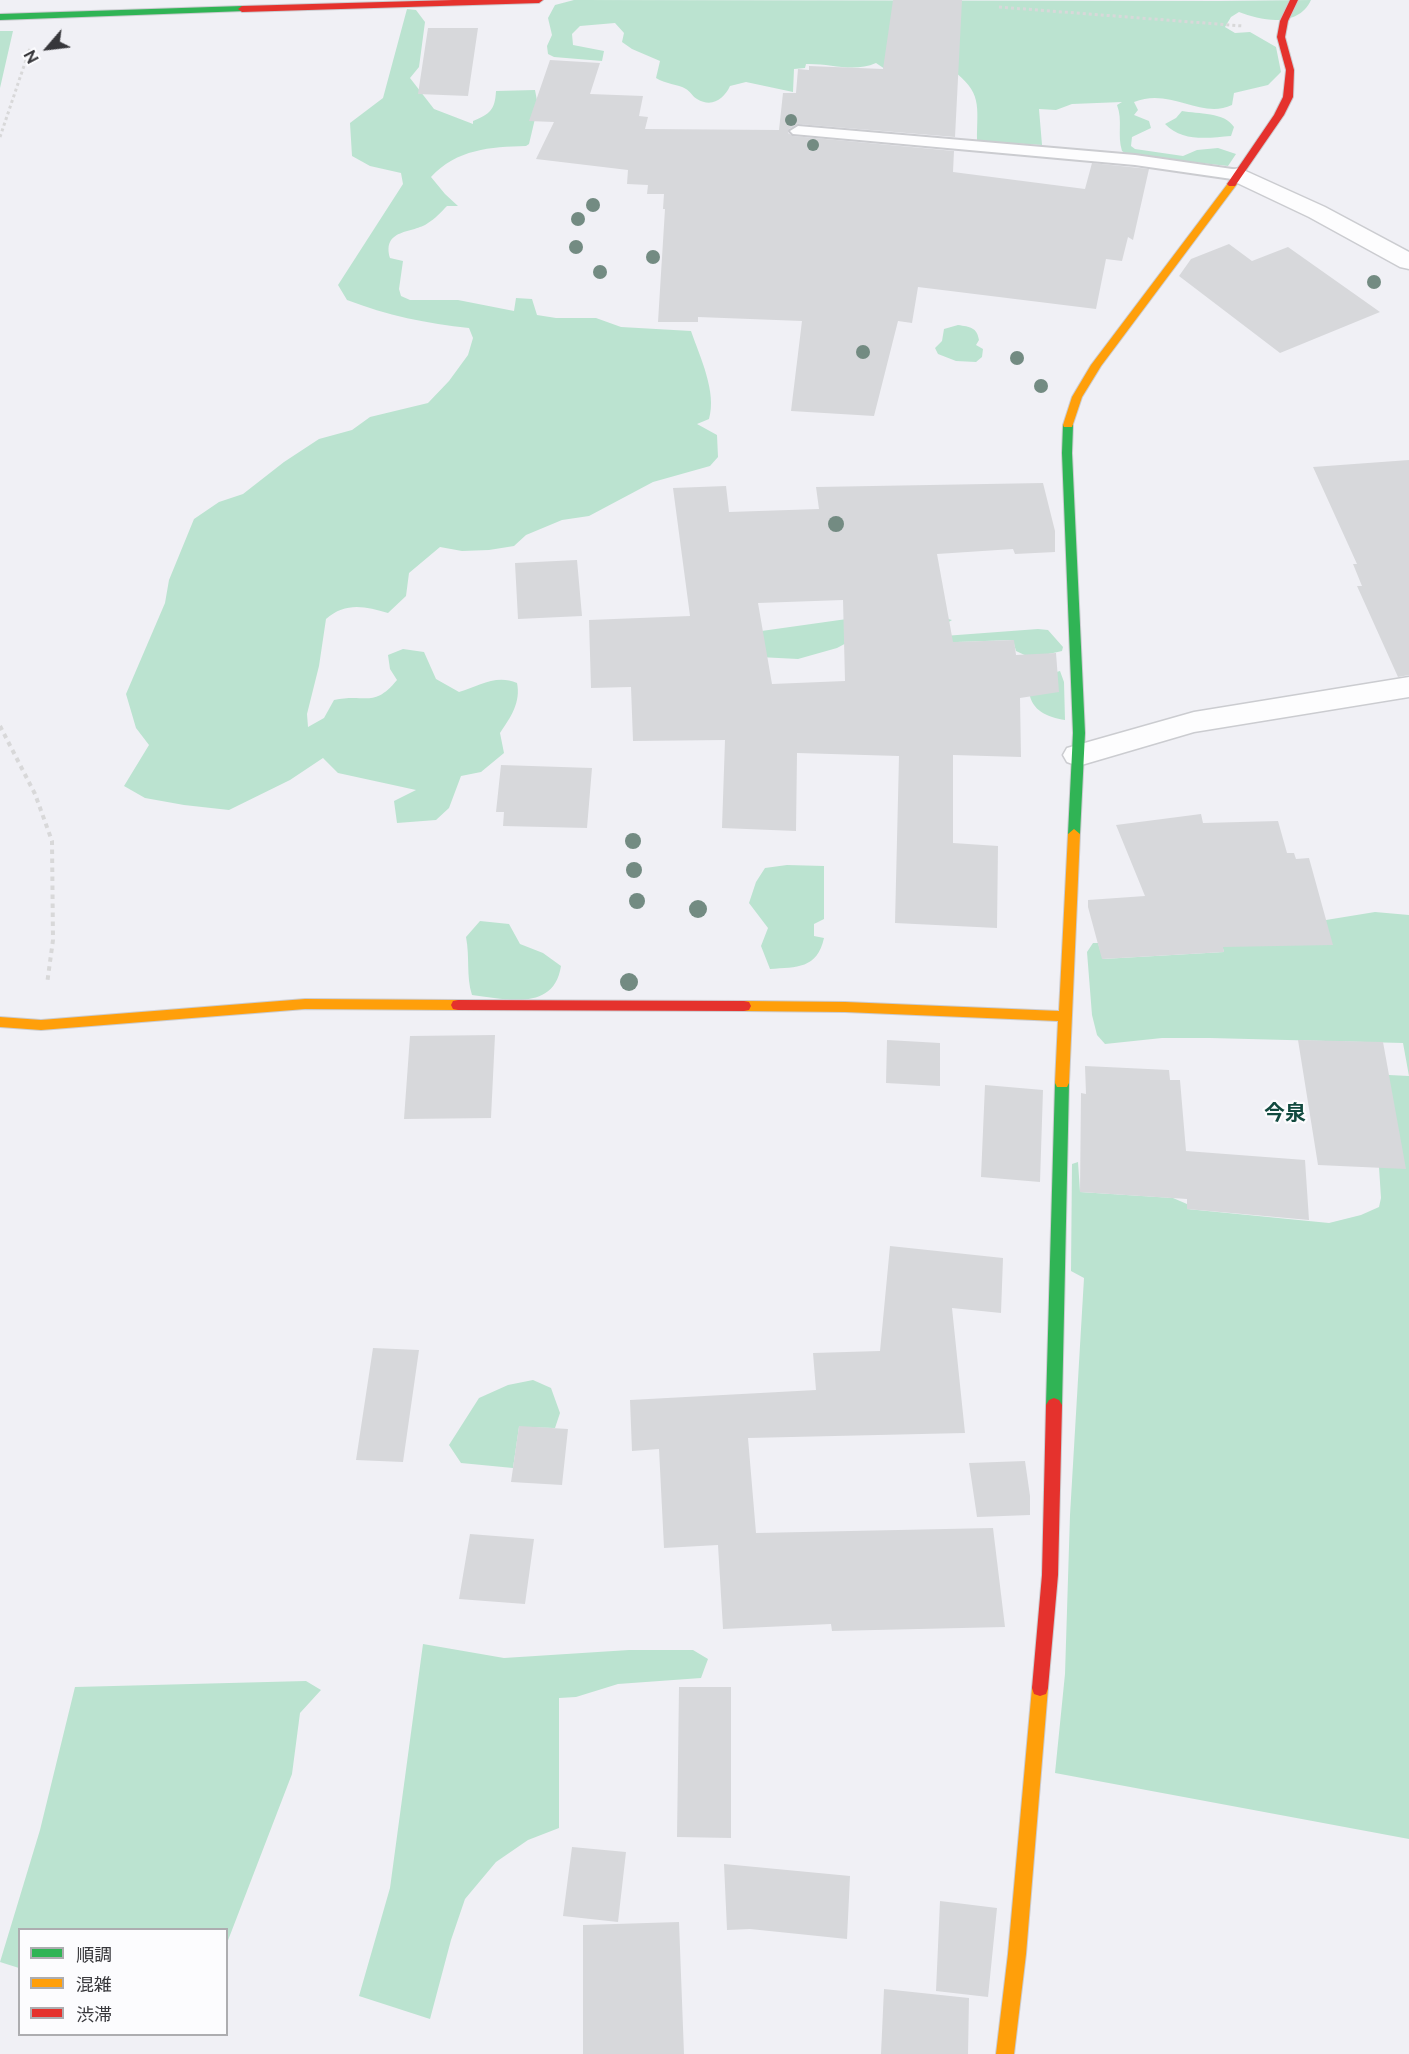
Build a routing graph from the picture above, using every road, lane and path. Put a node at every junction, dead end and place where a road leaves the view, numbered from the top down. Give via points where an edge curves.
1 (539, 0) edge
2 (1294, 0) edge
3 (999, 7) dead end
4 (41, 16) junction
5 (0, 17) edge
6 (1283, 28) junction
7 (798, 131) dead end
8 (0, 137) edge
9 (1239, 175) junction
10 (1409, 262) edge
11 (1409, 687) edge
12 (0, 726) edge
13 (1078, 755) junction
14 (1064, 1016) junction
15 (0, 1022) edge
16 (41, 1025) junction
17 (1005, 2054) edge

1 - 4 street
2 - 6 street
3 - 6 path
4 - 5 street
4 - 8 path
6 - 9 street via 1281,37 1290,70 1288,97
7 - 9 lane via 1124,159
9 - 10 street
9 - 13 street via 1100,358 1068,420
11 - 13 street via 1194,722
12 - 16 path via 35,794 52,841 53,940
13 - 14 street
14 - 16 street via 844,1007 305,1004
14 - 17 street via 1050,1575
15 - 16 street

